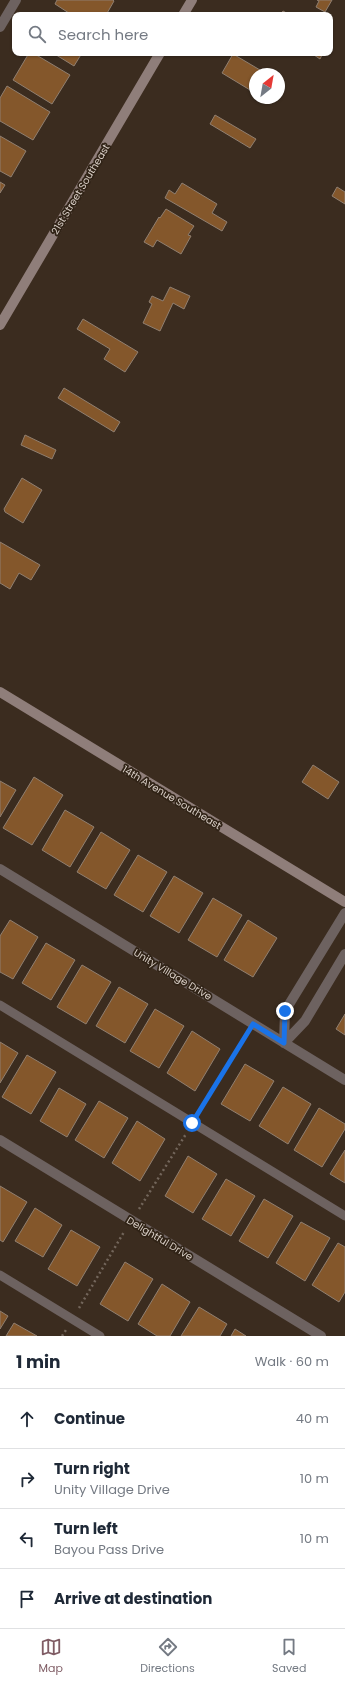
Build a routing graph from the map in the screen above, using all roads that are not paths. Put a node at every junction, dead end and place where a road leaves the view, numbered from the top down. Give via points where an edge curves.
1 (16, 0) edge
2 (192, 0) edge
3 (185, 12) edge
4 (0, 27) edge
5 (158, 56) edge
6 (0, 325) edge
7 (0, 692) edge
8 (0, 869) edge
9 (345, 902) edge
10 (345, 913) edge
11 (345, 954) edge
12 (0, 1005) edge
13 (284, 1043) junction
14 (345, 1080) edge
15 (0, 1140) edge
16 (345, 1216) edge
17 (0, 1275) edge
18 (100, 1336) edge
19 (321, 1336) edge

1 - 4 street
2 - 3 street
5 - 6 street, 21st Street Southeast
7 - 9 street, 14th Avenue Southeast
8 - 13 street, Unity Village Drive
10 - 13 street via 285,1011
11 - 13 street via 305,1021
12 - 16 lane
13 - 14 street, Unity Village Drive
15 - 19 street, Delightful Drive
17 - 18 lane

